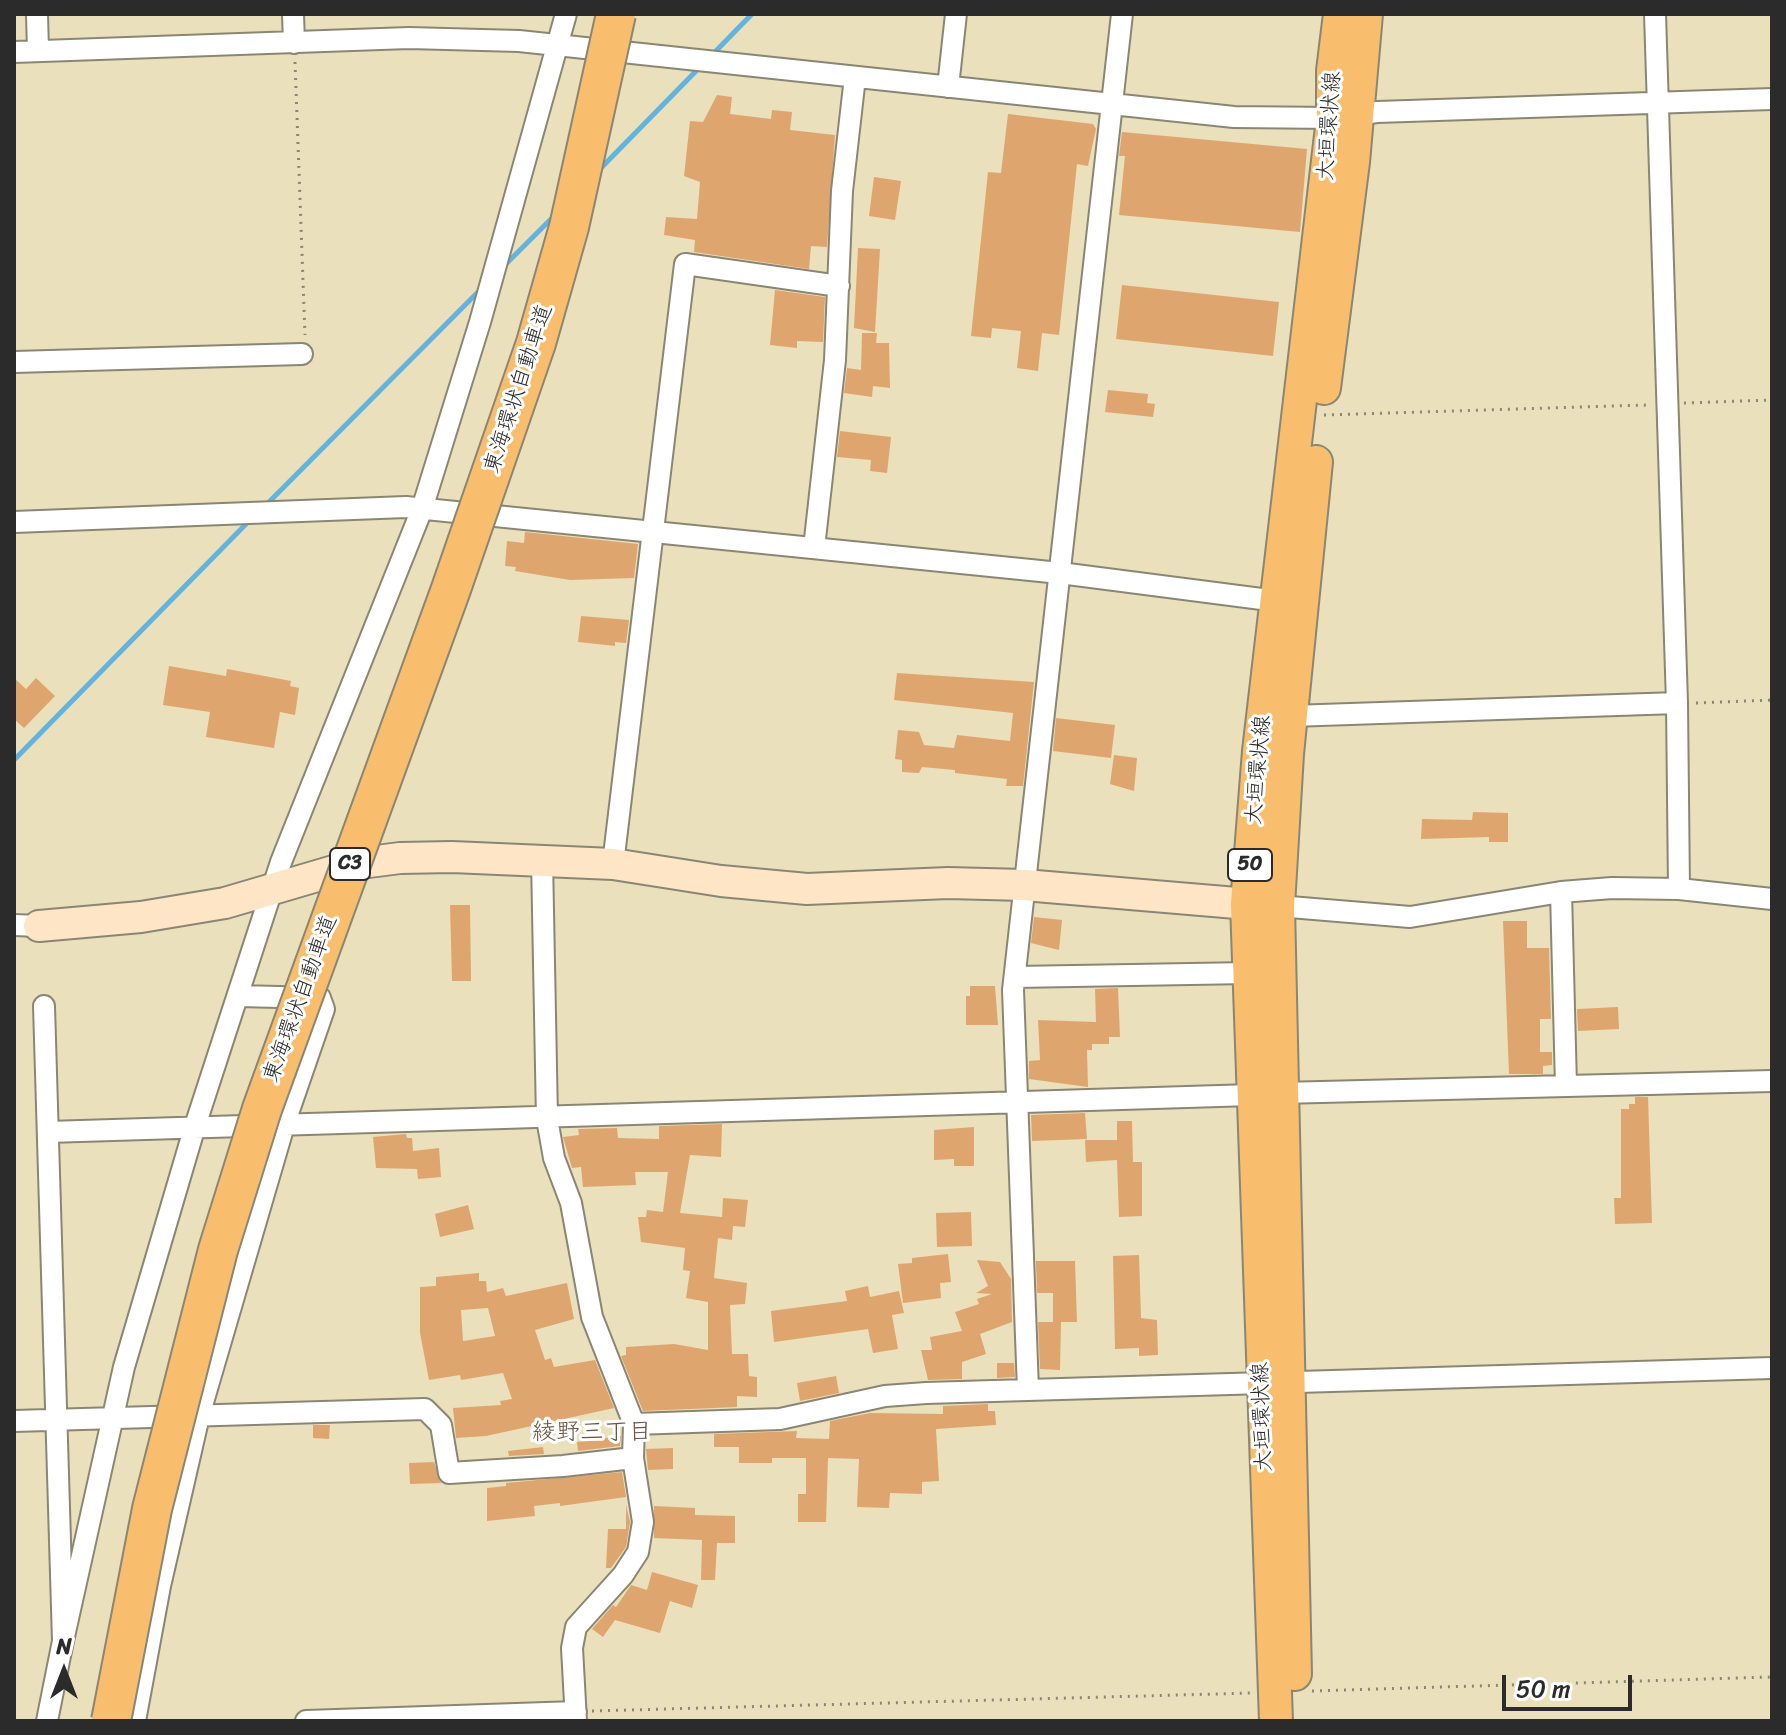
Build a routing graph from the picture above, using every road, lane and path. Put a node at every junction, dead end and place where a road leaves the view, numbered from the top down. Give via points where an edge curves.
1 (37, 14) edge
2 (293, 14) edge
3 (566, 14) edge
4 (616, 14) edge
5 (956, 14) edge
6 (1122, 14) edge
7 (1340, 14) edge
8 (1366, 14) edge
9 (1655, 14) edge
10 (294, 43) junction
11 (558, 45) junction
12 (38, 51) junction
13 (14, 52) edge
14 (855, 77) junction
15 (948, 87) junction
16 (1772, 99) edge
17 (1658, 103) junction
18 (1111, 105) junction
19 (1344, 116) junction
20 (839, 286) junction
21 (302, 354) joint
22 (14, 362) edge
23 (1772, 400) edge
24 (1668, 404) junction
25 (1320, 415) junction
26 (422, 509) junction
27 (14, 522) edge
28 (653, 532) junction
29 (814, 548) junction
30 (1060, 573) junction
31 (1277, 601) junction
32 (1772, 700) edge
33 (1677, 703) junction
34 (1291, 716) junction
35 (542, 859) junction
36 (613, 864) junction
37 (1024, 885) junction
38 (1679, 889) junction
39 (272, 892) junction
40 (1561, 892) junction
41 (1772, 899) edge
42 (1262, 905) junction
43 (26, 926) edge
44 (1249, 973) junction
45 (1015, 977) junction
46 (238, 996) junction
47 (44, 1006) dead end
48 (1772, 1081) edge
49 (1566, 1086) junction
50 (1266, 1094) junction
51 (1019, 1104) junction
52 (547, 1119) junction
53 (285, 1122) junction
54 (195, 1126) junction
55 (48, 1132) junction
56 (1772, 1368) edge
57 (1276, 1382) junction
58 (1028, 1390) junction
59 (199, 1416) junction
60 (112, 1419) junction
61 (55, 1420) junction
62 (14, 1421) edge
63 (634, 1424) junction
64 (633, 1458) junction
65 (63, 1641) junction
66 (1772, 1677) edge
67 (1285, 1706) edge
68 (576, 1716) edge
69 (47, 1721) edge
70 (111, 1721) edge
71 (135, 1721) edge
72 (306, 1721) edge

1 - 12 street
2 - 10 street
3 - 11 street
4 - 70 highway, 東海環状自動車道 / C3, bridge via 572,213 536,343 262,1109 218,1250 152,1509
5 - 15 street
6 - 18 street
7 - 19 main road, 大垣環状線 / 50 via 1333,71
8 - 19 main road, 大垣環状線 / 50
9 - 17 street
10 - 11 street via 409,38
10 - 12 street
10 - 21 path
11 - 14 street
11 - 26 street
12 - 13 street
14 - 15 street
14 - 20 street via 842,191
15 - 18 street
16 - 17 street
17 - 19 street
17 - 24 street
18 - 19 street via 1234,117
18 - 30 street
19 - 25 main road, 大垣環状線 / 50 via 1343,250
19 - 31 main road, 大垣環状線 / 50
20 - 28 street via 685,264
20 - 29 street
21 - 22 street
23 - 24 path
24 - 25 path
24 - 33 street
25 - 34 main road, 大垣環状線 / 50
26 - 27 street
26 - 28 street
26 - 39 street
28 - 29 street
28 - 36 street
29 - 30 street
30 - 31 street
30 - 37 street
31 - 42 main road, 大垣環状線 / 50 via 1259,751
32 - 33 path
33 - 34 street
33 - 38 street
34 - 42 main road, 大垣環状線 / 50
35 - 36 street
35 - 39 street via 400,858 361,863
35 - 52 street
36 - 37 street via 807,889
37 - 42 street
37 - 45 street
38 - 40 street
38 - 41 street
39 - 43 street via 141,917
39 - 46 street
40 - 42 street via 1410,917
40 - 49 street
42 - 44 main road, 大垣環状線 / 50
42 - 50 main road, 大垣環状線 / 50
44 - 45 street
44 - 50 main road, 大垣環状線 / 50
45 - 51 street
46 - 53 street via 320,998 324,1009
46 - 54 street
47 - 55 street
48 - 49 street
49 - 50 street
50 - 51 street
50 - 57 main road, 大垣環状線 / 50
51 - 52 street
51 - 58 street
52 - 53 street
52 - 63 street via 571,1203 592,1317
53 - 54 street
53 - 59 street
54 - 55 street
54 - 60 street
55 - 61 street
56 - 57 street
57 - 58 street
57 - 67 main road, 大垣環状線 / 50
58 - 63 street via 885,1396 780,1419
59 - 60 street
59 - 64 street via 425,1409 441,1425 449,1473
59 - 71 street
60 - 61 street
60 - 65 street
61 - 62 street
61 - 65 street
63 - 64 street
64 - 68 street via 643,1522 638,1552 576,1627
65 - 69 street
66 - 67 path
67 - 68 path
68 - 72 street

